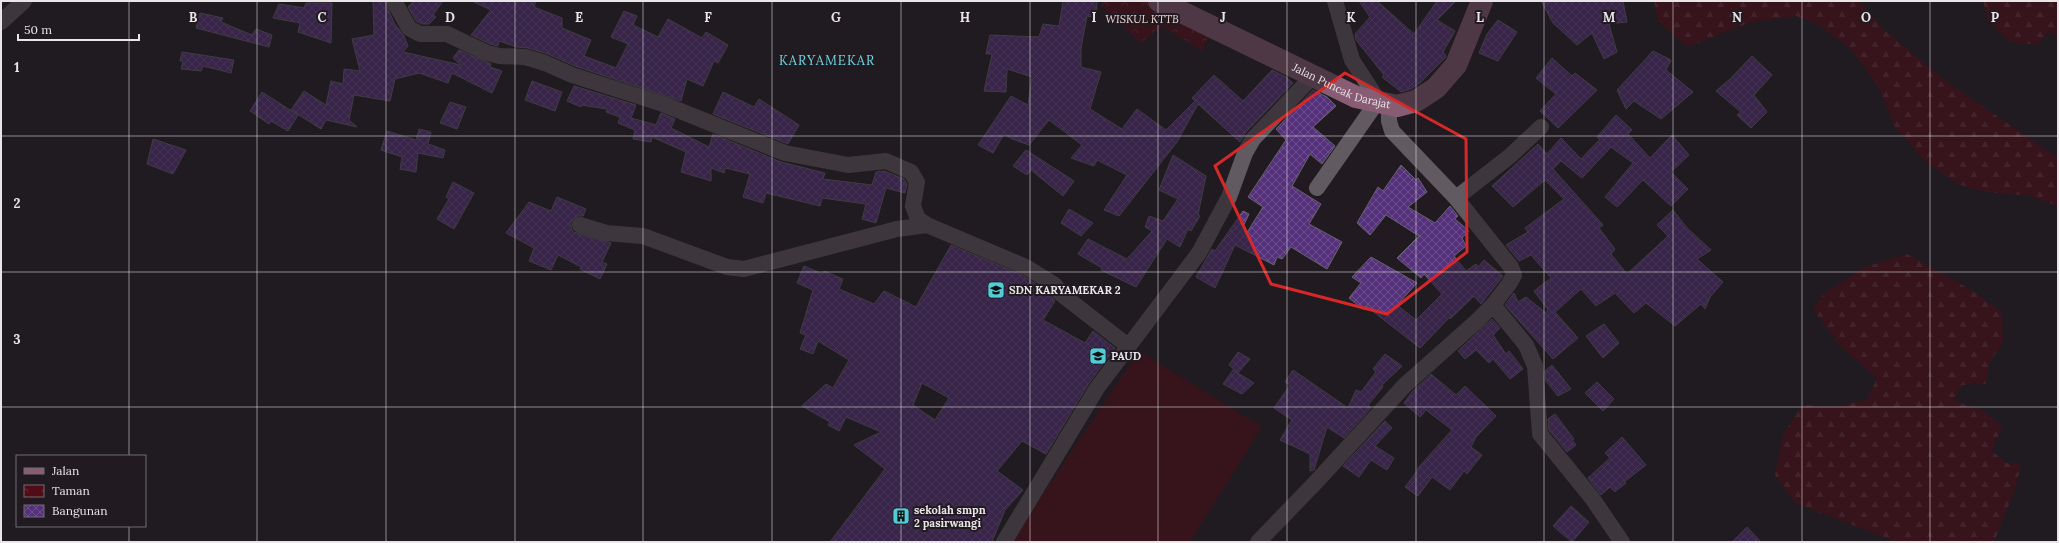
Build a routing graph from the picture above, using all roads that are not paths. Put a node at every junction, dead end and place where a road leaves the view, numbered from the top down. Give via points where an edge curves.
1 (24, 1) edge
2 (394, 1) edge
3 (1159, 1) edge
4 (1334, 1) edge
5 (1482, 1) edge
6 (1, 22) edge
7 (1313, 76) junction
8 (1382, 103) junction
9 (1541, 127) dead end
10 (1317, 188) dead end
11 (1456, 198) junction
12 (580, 225) dead end
13 (928, 225) junction
14 (1493, 304) junction
15 (1128, 346) junction
16 (1004, 542) edge
17 (1258, 542) edge
18 (1622, 542) edge

1 - 6 street
2 - 13 street via 409,28 420,34 447,34 487,53 525,57 545,63 572,75 663,104 785,153 848,165 886,161 911,172 917,182 913,206 918,219
3 - 7 street, Jalan Puncak Darajat
4 - 8 street via 1352,60
5 - 8 street, Jalan Puncak Darajat via 1456,64 1436,88 1416,102 1397,106
7 - 8 street, Jalan Puncak Darajat via 1356,97
7 - 15 street via 1253,139 1245,153 1229,197 1199,253
8 - 10 street
8 - 11 street via 1392,131
9 - 11 street via 1510,156
11 - 14 street via 1514,275
12 - 13 street via 606,233 643,236 727,267 744,269 898,229
13 - 15 street via 1026,266 1055,285 1060,293
14 - 17 street via 1405,385
14 - 18 street via 1526,345 1535,366 1540,434 1592,498
15 - 16 street via 1097,388

